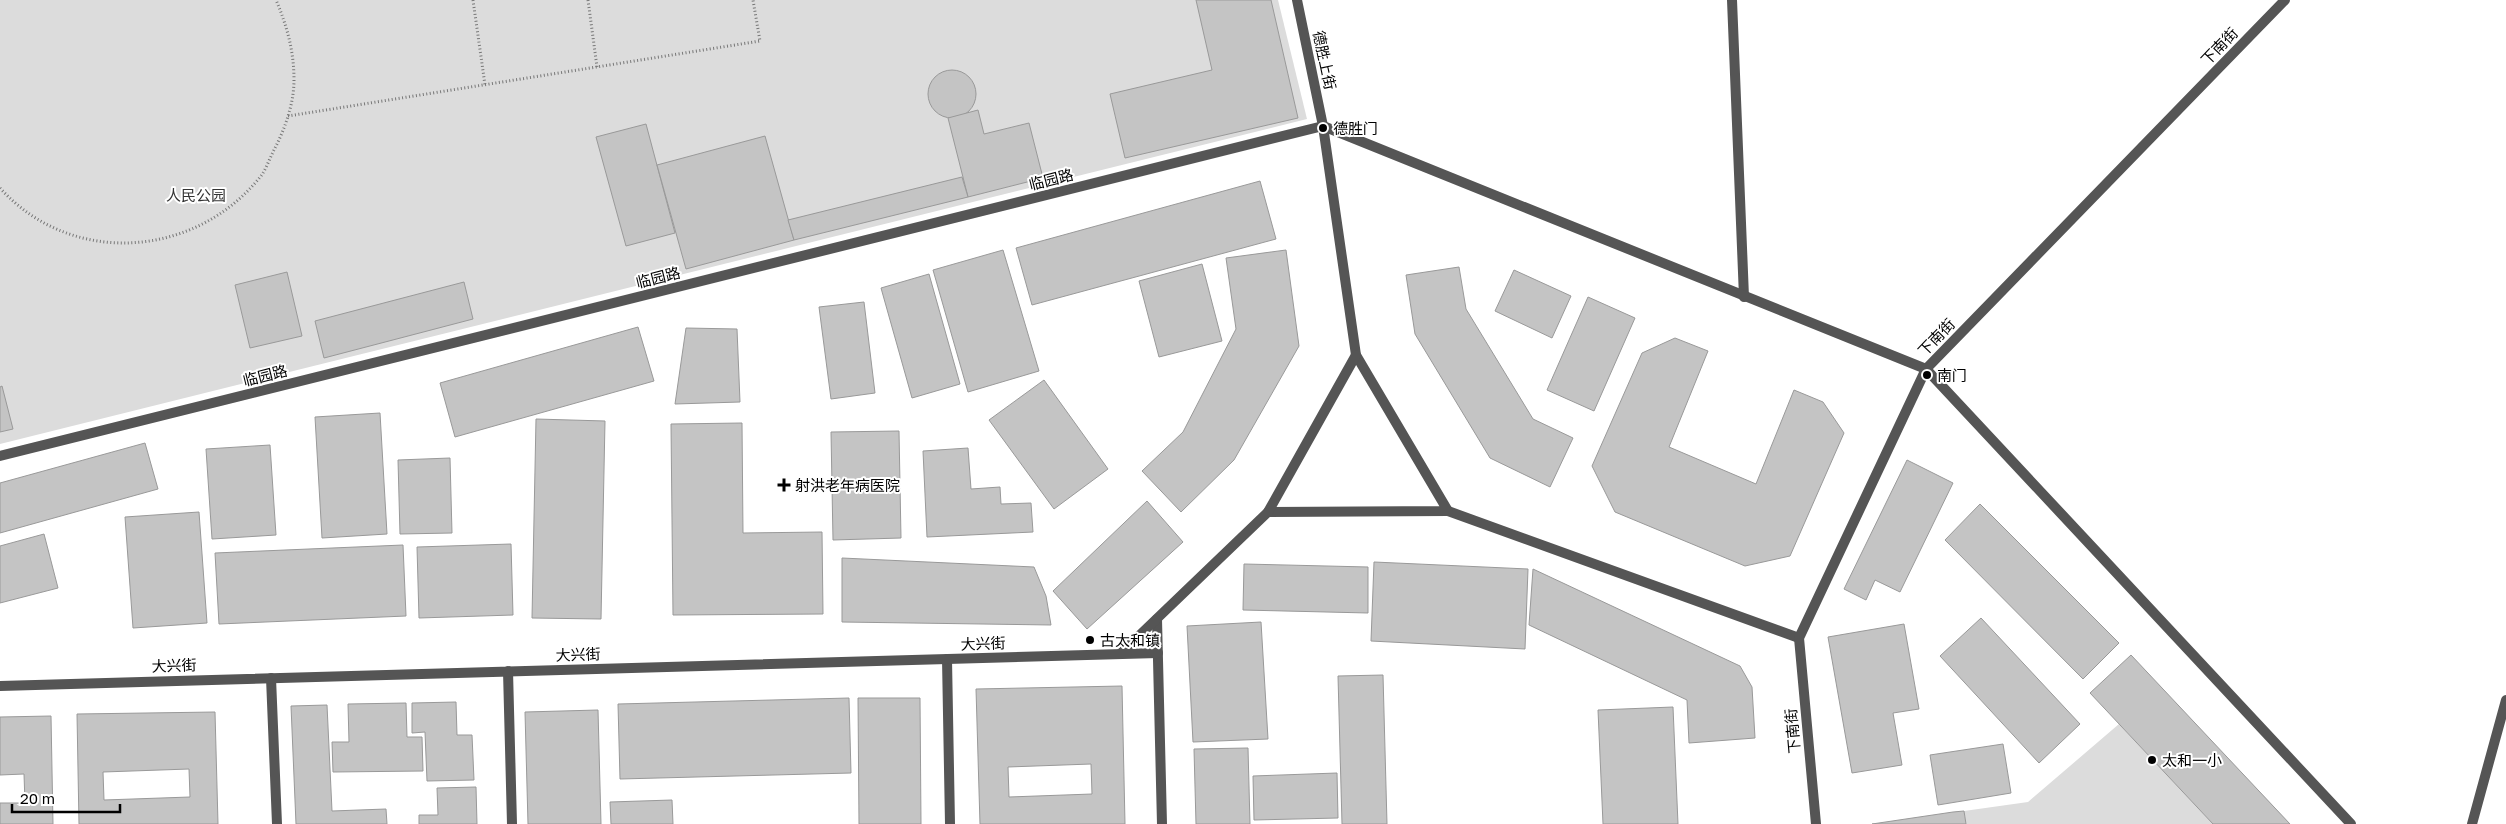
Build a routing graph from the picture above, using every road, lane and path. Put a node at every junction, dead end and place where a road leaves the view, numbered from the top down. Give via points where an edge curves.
1 (276, 0) edge
2 (473, 0) edge
3 (588, 0) edge
4 (754, 0) edge
5 (1297, 0) edge
6 (1732, 0) edge
7 (2285, 0) edge
8 (597, 67) junction
9 (485, 85) junction
10 (288, 116) junction
11 (1323, 126) junction
12 (0, 188) edge
13 (1744, 297) junction
14 (1356, 355) junction
15 (1926, 369) junction
16 (0, 456) edge
17 (1448, 511) junction
18 (1268, 512) junction
19 (1157, 619) junction
20 (1799, 638) junction
21 (1158, 653) junction
22 (1120, 654) junction
23 (947, 659) junction
24 (508, 671) junction
25 (272, 678) junction
26 (0, 686) edge
27 (2506, 700) edge
28 (277, 824) edge
29 (512, 824) edge
30 (950, 824) edge
31 (1162, 824) edge
32 (1816, 824) edge
33 (2351, 824) edge
34 (2472, 824) edge

1 - 10 path via 289,31 294,81
2 - 9 path
3 - 8 path
4 - 8 path via 760,41
5 - 11 street, 德胜上街
6 - 13 street
7 - 15 street, 下南街
8 - 9 path
9 - 10 path
10 - 12 path via 285,131 262,175 222,214 172,238 118,245 64,234 17,206
11 - 13 street
11 - 14 street, 德胜上街
11 - 16 street, 临园路
13 - 15 street
14 - 17 street
14 - 18 street
15 - 20 street, 下南街
15 - 33 street
17 - 18 street
17 - 20 street
18 - 19 street
19 - 21 street
19 - 22 street
20 - 32 street, 下南街
21 - 22 street, 大兴街
21 - 31 street
22 - 23 street, 大兴街
23 - 24 street, 大兴街
23 - 30 street
24 - 25 street, 大兴街
24 - 29 street
25 - 26 street, 大兴街
25 - 28 street
27 - 34 street

